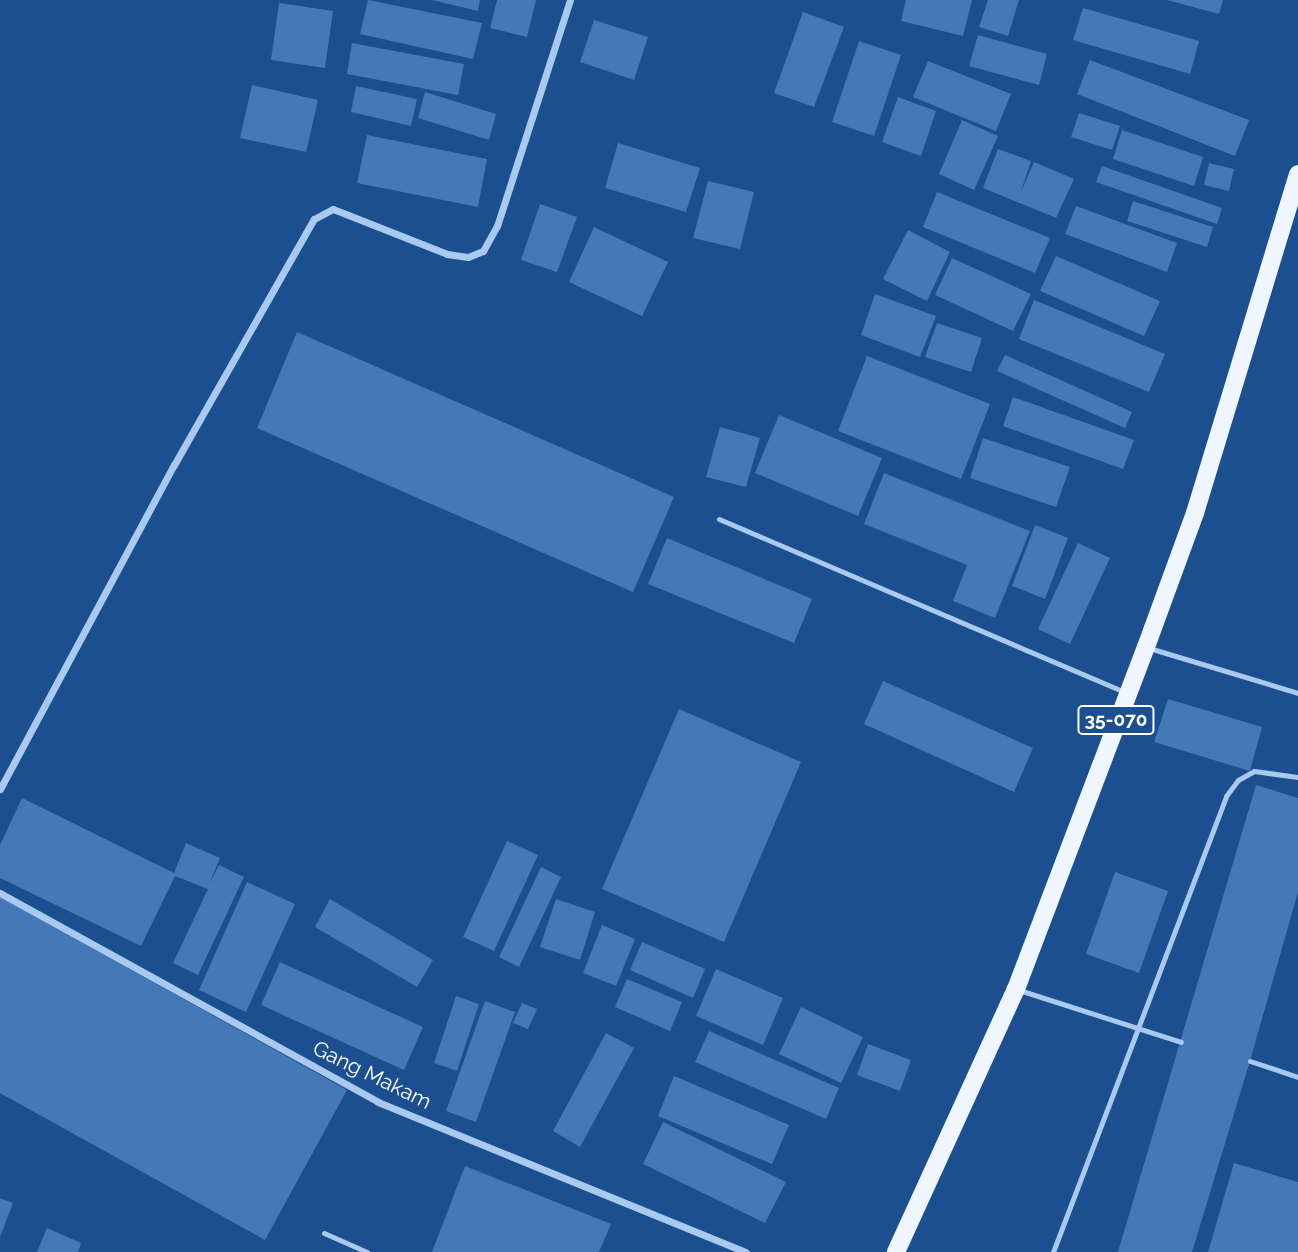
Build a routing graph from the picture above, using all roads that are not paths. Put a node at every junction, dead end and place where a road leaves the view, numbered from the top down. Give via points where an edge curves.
1 (570, 0) edge
2 (1298, 174) edge
3 (719, 519) dead end
4 (1146, 647) junction
5 (1298, 692) edge
6 (1126, 693) junction
7 (1298, 777) edge
8 (0, 789) edge
9 (0, 893) edge
10 (1016, 989) junction
11 (1139, 1030) junction
12 (1181, 1042) dead end
13 (1250, 1061) dead end
14 (1298, 1077) edge
15 (324, 1233) dead end
16 (367, 1252) edge
17 (746, 1252) edge
18 (896, 1252) edge
19 (1053, 1252) edge

1 - 8 street via 497,226 483,251 468,257 447,254 333,209 314,219 174,465
2 - 4 main road, 35-070 via 1195,513
3 - 6 lane
4 - 5 lane
4 - 6 main road, 35-070
6 - 10 main road, 35-070
7 - 11 lane via 1254,772 1238,780 1226,796
9 - 17 street, Gang Makam via 378,1102
10 - 11 lane
10 - 18 main road, 35-070
11 - 12 lane
11 - 19 lane
13 - 14 lane
15 - 16 lane

